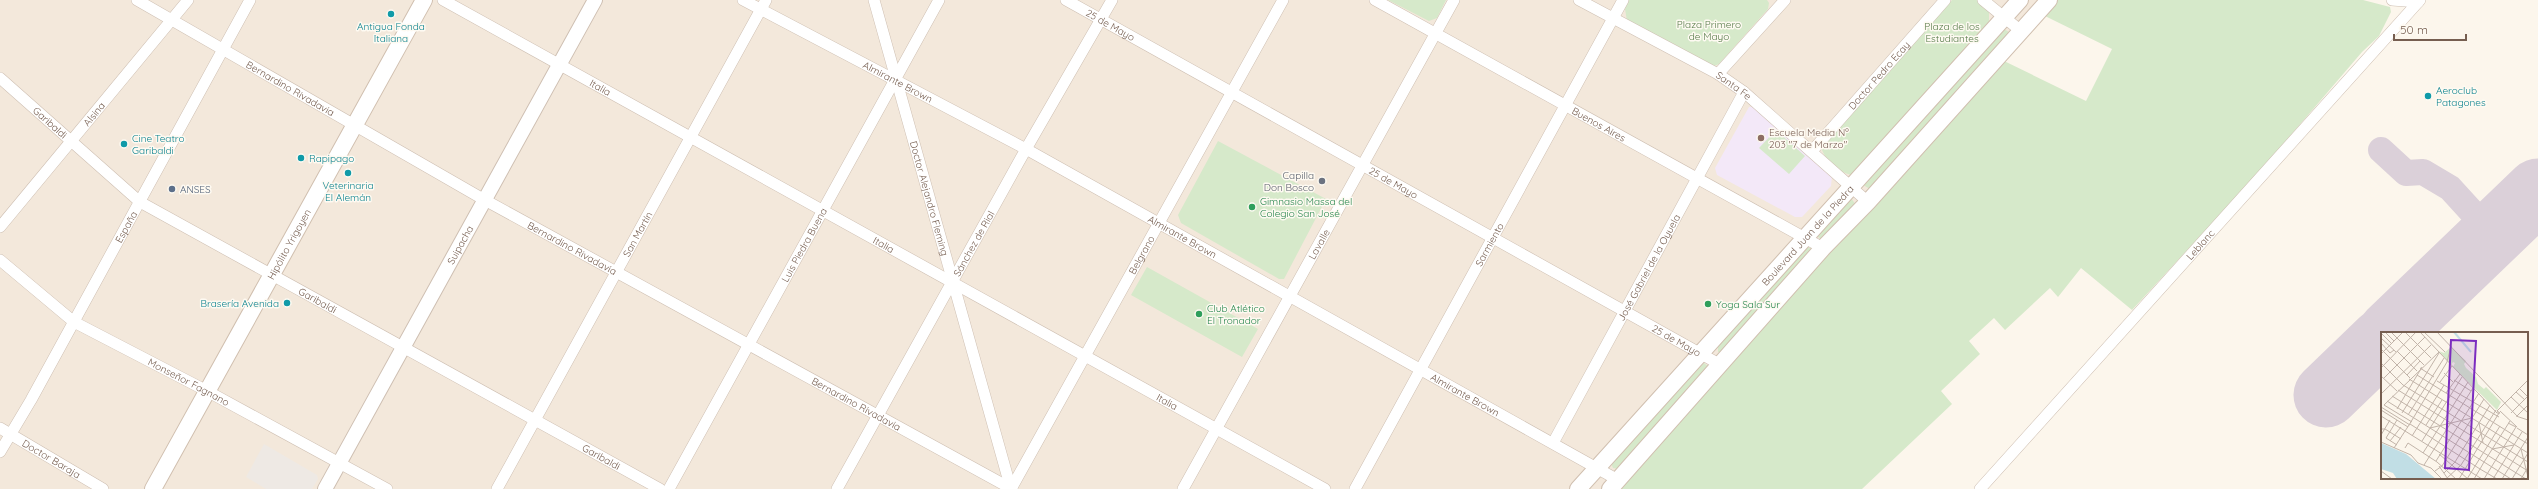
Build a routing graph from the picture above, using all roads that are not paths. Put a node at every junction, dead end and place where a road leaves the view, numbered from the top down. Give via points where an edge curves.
1 (137, 0) edge
2 (188, 0) edge
3 (250, 0) edge
4 (424, 0) edge
5 (442, 0) edge
6 (595, 0) edge
7 (743, 0) edge
8 (874, 0) edge
9 (939, 0) edge
10 (1066, 0) edge
11 (1112, 0) edge
12 (1283, 0) edge
13 (1375, 0) edge
14 (1454, 0) edge
15 (1579, 0) edge
16 (1623, 0) edge
17 (1784, 0) edge
18 (1946, 0) edge
19 (1983, 0) edge
20 (2020, 0) edge
21 (2049, 0) edge
22 (2392, 0) edge
23 (2418, 1) edge
24 (764, 5) edge
25 (2004, 18) junction
26 (1613, 19) junction
27 (171, 20) junction
28 (1101, 20) junction
29 (2021, 31) junction
30 (1436, 33) junction
31 (221, 50) junction
32 (559, 65) junction
33 (1718, 74) junction
34 (0, 78) edge
35 (897, 79) junction
36 (1744, 92) junction
37 (1232, 93) junction
38 (1565, 106) junction
39 (353, 126) junction
40 (690, 138) junction
41 (70, 142) junction
42 (1026, 149) junction
43 (1812, 151) junction
44 (1362, 164) junction
45 (1696, 177) junction
46 (1851, 186) junction
47 (483, 199) junction
48 (140, 202) junction
49 (1868, 202) junction
50 (823, 211) junction
51 (1160, 225) junction
52 (0, 227) edge
53 (1493, 237) junction
54 (1806, 238) junction
55 (1823, 248) junction
56 (0, 260) edge
57 (616, 272) junction
58 (272, 275) junction
59 (953, 282) junction
60 (1289, 295) junction
61 (1624, 312) junction
62 (74, 322) junction
63 (749, 345) junction
64 (403, 348) junction
65 (1702, 354) junction
66 (1084, 356) junction
67 (1721, 365) junction
68 (1421, 369) junction
69 (207, 391) junction
70 (878, 416) junction
71 (535, 420) junction
72 (0, 428) edge
73 (1216, 430) junction
74 (10, 435) junction
75 (1553, 443) junction
76 (0, 452) edge
77 (340, 462) junction
78 (1598, 467) junction
79 (1614, 484) edge
80 (103, 489) edge
81 (153, 489) edge
82 (325, 489) edge
83 (387, 489) edge
84 (497, 489) edge
85 (660, 489) edge
86 (669, 489) edge
87 (838, 489) edge
88 (1011, 489) edge
89 (1183, 489) edge
90 (1325, 489) edge
91 (1355, 489) edge
92 (1578, 489) edge
93 (1980, 489) edge

1 - 27 street, Bernardino Rivadavia
2 - 27 street, Alsina
3 - 31 street, España
4 - 39 main road, Hipólito Yrigoyen
5 - 32 street, Italia
6 - 32 street, Suipacha
7 - 24 street, Almirante Brown
8 - 35 street, Doctor Alejandro Fleming
9 - 35 street, Luis Piedra Buena
10 - 28 street, 25 de Mayo
11 - 28 street, Sánchez de Rial
12 - 37 street, Belgrano
13 - 30 street, Buenos Aires
14 - 30 street, Lavalle
15 - 26 street, Santa Fe
16 - 26 street, Sarmiento
17 - 33 street
18 - 43 street, Doctor Pedro Ecay
19 - 25 street
20 - 25 main road, Boulevard Juan de la Piedra
21 - 29 main road, Boulevard Juan de la Piedra
22 - 23 street
23 - 93 street, Leblanc
24 - 35 street, Almirante Brown
24 - 40 street, San Martín
25 - 29 street
25 - 46 main road, Boulevard Juan de la Piedra
26 - 33 street, Santa Fe
26 - 38 street, Sarmiento
27 - 31 street, Bernardino Rivadavia
27 - 41 street, Alsina
28 - 37 street, 25 de Mayo
28 - 42 street, Sánchez de Rial
29 - 49 main road, Boulevard Juan de la Piedra
30 - 38 street, Buenos Aires
30 - 44 street, Lavalle
31 - 39 street, Bernardino Rivadavia
31 - 48 street, España
32 - 40 street, Italia
32 - 47 street, Suipacha
33 - 36 street, Santa Fe
34 - 41 street, Garibaldi
35 - 42 street, Almirante Brown
35 - 50 street, Luis Piedra Buena
35 - 59 street, Doctor Alejandro Fleming
36 - 43 street, Santa Fe
36 - 45 street, José Gabriel de la Oyuela
37 - 44 street, 25 de Mayo
37 - 51 street, Belgrano
38 - 45 street, Buenos Aires
38 - 53 street, Sarmiento
39 - 47 street, Bernardino Rivadavia
39 - 58 main road, Hipólito Yrigoyen
40 - 50 street, Italia
40 - 57 street, San Martín
41 - 48 street, Garibaldi
41 - 52 street, Alsina
42 - 51 street, Almirante Brown
42 - 59 street, Sánchez de Rial
43 - 46 street, Santa Fe
44 - 53 street, 25 de Mayo
44 - 60 street, Lavalle
45 - 54 street, Buenos Aires
45 - 61 street, José Gabriel de la Oyuela
46 - 49 street, Santa Fe
46 - 54 main road, Boulevard Juan de la Piedra
47 - 57 street, Bernardino Rivadavia
47 - 64 street, Suipacha
48 - 58 street, Garibaldi
48 - 62 street, España
49 - 55 main road, Boulevard Juan de la Piedra
50 - 59 street, Italia
50 - 63 street, Luis Piedra Buena
51 - 60 street, Almirante Brown
51 - 66 street, Belgrano
53 - 61 street, 25 de Mayo
53 - 68 street, Sarmiento
54 - 55 street, Buenos Aires
54 - 65 main road, Boulevard Juan de la Piedra
55 - 67 main road, Boulevard Juan de la Piedra
56 - 62 street, Monseñor Fagnano
57 - 63 street, Bernardino Rivadavia
57 - 71 street, San Martín
58 - 64 street, Garibaldi
58 - 69 main road, Hipólito Yrigoyen
59 - 66 street, Italia
59 - 70 street, Sánchez de Rial
59 - 88 street, Doctor Alejandro Fleming
60 - 68 street, Almirante Brown
60 - 73 street, Lavalle
61 - 65 street, 25 de Mayo
61 - 75 street, José Gabriel de la Oyuela
62 - 69 street, Monseñor Fagnano
62 - 74 street, España
63 - 70 street, Bernardino Rivadavia
63 - 86 street, Luis Piedra Buena
64 - 71 street, Garibaldi
64 - 77 street, Suipacha
65 - 67 street, 25 de Mayo
65 - 78 main road, Boulevard Juan de la Piedra
66 - 73 street, Italia
66 - 88 street, Belgrano
67 - 79 main road, Boulevard Juan de la Piedra
68 - 75 street, Almirante Brown
68 - 91 street, Sarmiento
69 - 77 street, Monseñor Fagnano
69 - 81 main road, Hipólito Yrigoyen
70 - 87 street, Sánchez de Rial
70 - 88 street, Bernardino Rivadavia
71 - 84 street, San Martín
71 - 85 street, Garibaldi
72 - 74 street, Doctor Baraja
73 - 89 street, Lavalle
73 - 90 street, Italia
74 - 76 street, España
74 - 80 street, Doctor Baraja
75 - 78 street, Almirante Brown
77 - 82 street, Suipacha
77 - 83 street, Monseñor Fagnano
78 - 79 street, Almirante Brown
78 - 92 main road, Boulevard Juan de la Piedra

